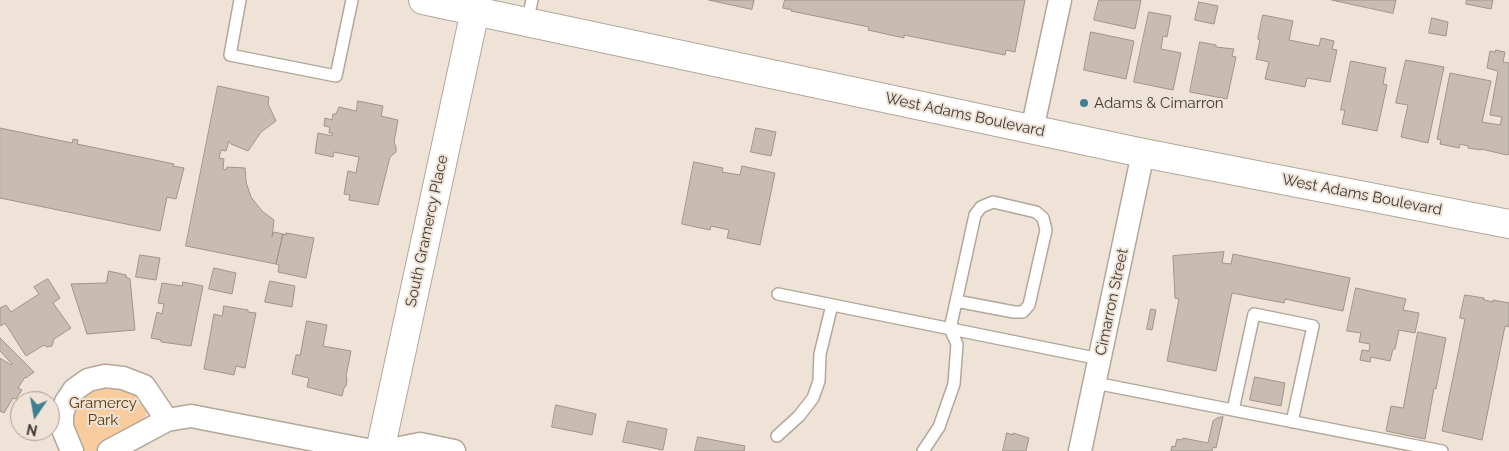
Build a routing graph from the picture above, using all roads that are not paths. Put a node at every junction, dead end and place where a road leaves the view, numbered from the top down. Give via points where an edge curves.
1 (240, 0) edge
2 (352, 0) edge
3 (1060, 0) edge
4 (435, 1) edge
5 (475, 11) junction
6 (529, 11) edge
7 (1032, 130) junction
8 (1144, 153) junction
9 (1509, 224) edge
10 (778, 294) dead end
11 (956, 301) junction
12 (832, 305) junction
13 (950, 329) junction
14 (1100, 359) junction
15 (1095, 383) junction
16 (1233, 410) junction
17 (167, 420) junction
18 (1292, 422) junction
19 (777, 436) dead end
20 (72, 451) edge
21 (109, 451) edge
22 (372, 451) edge
23 (380, 451) edge
24 (386, 451) edge
25 (454, 451) edge
26 (923, 451) edge
27 (1080, 451) edge
28 (1442, 451) edge

1 - 2 lane via 230,55 336,76
3 - 7 street
4 - 5 main road, West Adams Boulevard
5 - 6 main road, West Adams Boulevard
5 - 23 main road, South Gramercy Place
6 - 7 main road, West Adams Boulevard
7 - 8 main road, West Adams Boulevard
8 - 9 main road, West Adams Boulevard
8 - 14 street, Cimarron Street
10 - 12 lane
11 - 11 lane via 975,216 981,206 993,202 1036,212 1044,218 1046,230 1029,305 1023,312
11 - 13 lane
12 - 13 lane
12 - 19 lane via 814,398
13 - 14 lane
13 - 26 lane via 957,344 954,384 939,428
14 - 15 street, Cimarron Street
15 - 16 lane
15 - 27 street, Cimarron Street
16 - 18 lane
16 - 18 lane via 1254,314 1274,318 1313,326
17 - 20 street via 144,386 123,378 105,376 88,380 74,390 62,414 62,428
17 - 21 street
17 - 22 street via 191,416
18 - 28 lane
24 - 25 street via 420,444

